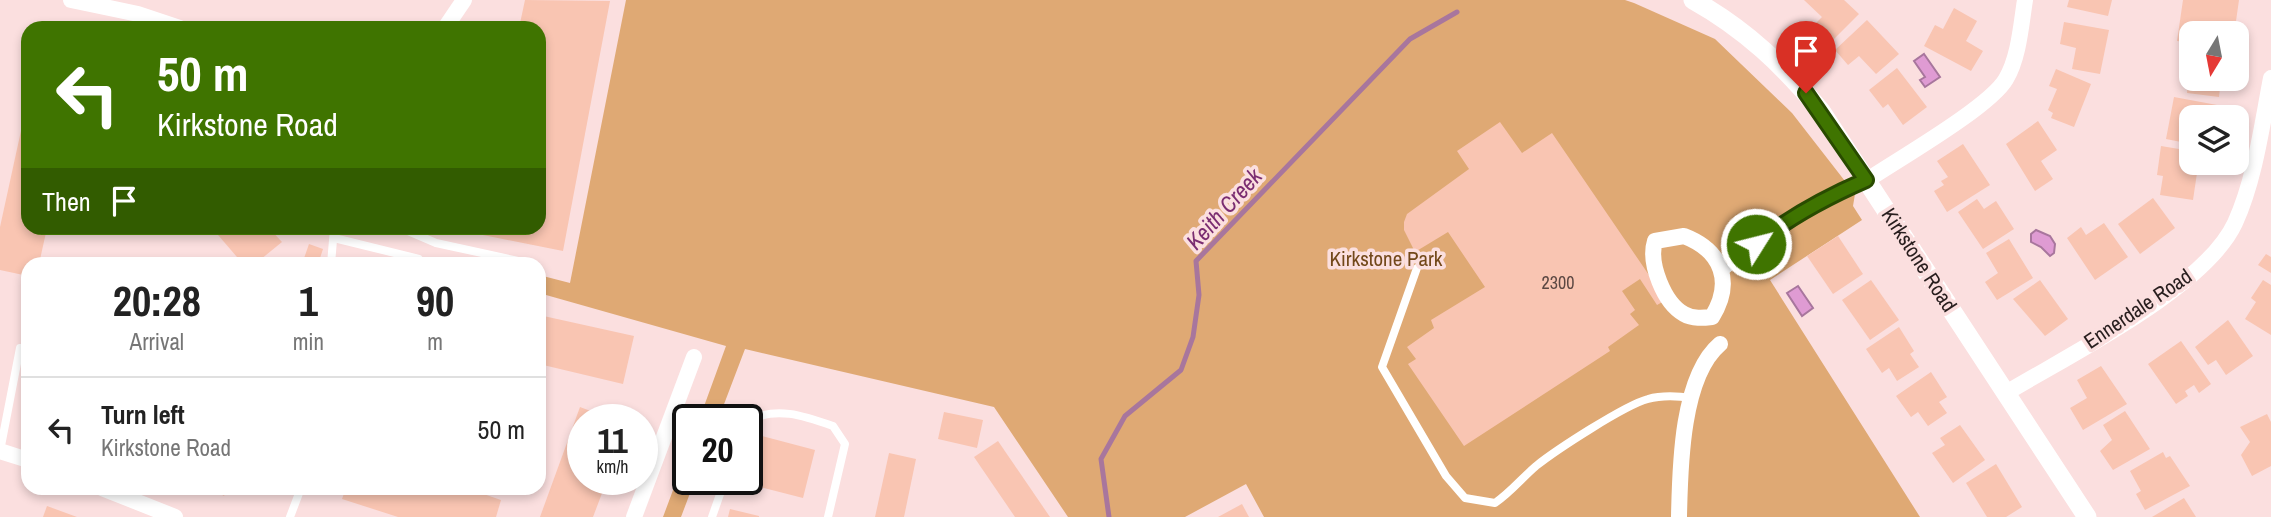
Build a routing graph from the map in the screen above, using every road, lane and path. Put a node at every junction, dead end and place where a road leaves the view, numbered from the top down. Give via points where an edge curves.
1 (71, 0) edge
2 (464, 0) edge
3 (1693, 0) edge
4 (2025, 0) edge
5 (153, 21) edge
6 (450, 21) edge
7 (2271, 78) edge
8 (1866, 180) junction
9 (417, 235) edge
10 (334, 238) joint
11 (332, 257) edge
12 (407, 257) edge
13 (500, 257) edge
14 (1417, 268) dead end
15 (1723, 273) junction
16 (1720, 344) dead end
17 (20, 348) dead end
18 (694, 357) dead end
19 (2006, 393) junction
20 (1692, 398) junction
21 (763, 414) edge
22 (0, 451) edge
23 (21, 458) edge
24 (120, 495) edge
25 (298, 495) edge
26 (720, 495) edge
27 (175, 517) edge
28 (290, 517) edge
29 (634, 517) edge
30 (712, 517) edge
31 (828, 517) edge
32 (1679, 517) edge
33 (2087, 517) edge

1 - 5 street
2 - 6 street
3 - 8 street, Kirkstone Road via 1750,37 1791,75
4 - 8 street via 2006,80 1982,103
7 - 19 street, Ennerdale Road via 2246,189 2235,223 2217,250 2181,286
8 - 15 lane via 1773,230
8 - 19 street, Kirkstone Road
9 - 13 lane
10 - 11 lane
10 - 12 lane
14 - 20 lane via 1382,367 1446,477 1465,498 1495,503 1516,489 1536,466 1648,399
15 - 15 street via 1723,299 1712,317 1683,314 1652,266 1655,242 1684,236 1696,241
16 - 20 street via 1707,355
17 - 22 lane
18 - 29 street
19 - 33 street, Kirkstone Road
20 - 32 street via 1680,468
21 - 31 lane via 783,413 833,426 845,444
22 - 23 street
24 - 27 street
25 - 28 lane
26 - 30 lane

